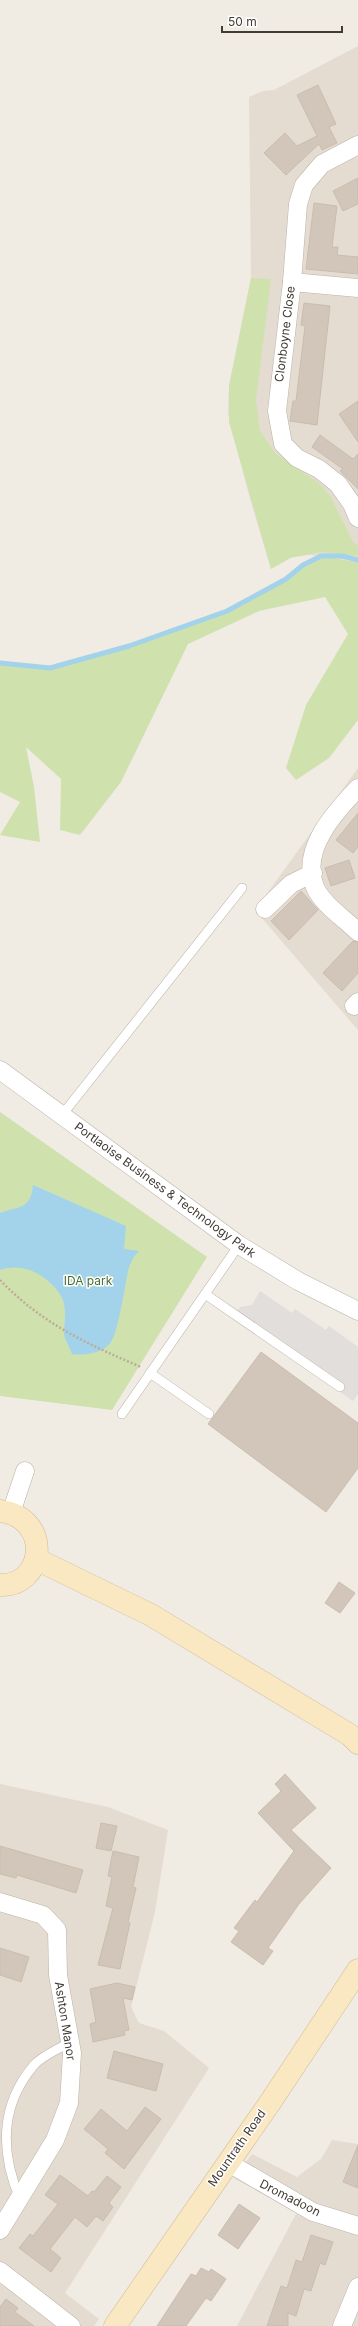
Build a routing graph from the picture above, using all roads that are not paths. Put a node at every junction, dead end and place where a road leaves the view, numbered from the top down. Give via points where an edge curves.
1 (358, 145) edge
2 (292, 282) junction
3 (358, 288) edge
4 (358, 518) edge
5 (358, 788) edge
6 (313, 873) junction
7 (242, 888) dead end
8 (266, 910) dead end
9 (358, 932) edge
10 (0, 1070) edge
11 (62, 1115) junction
12 (239, 1245) junction
13 (205, 1294) junction
14 (358, 1311) edge
15 (151, 1373) junction
16 (340, 1387) dead end
17 (122, 1414) dead end
18 (209, 1414) dead end
19 (25, 1471) dead end
20 (5, 1512) edge
21 (36, 1559) junction
22 (0, 1585) edge
23 (355, 1738) edge
24 (0, 1902) edge
25 (358, 1970) edge
26 (70, 2042) junction
27 (227, 2162) junction
28 (20, 2198) junction
29 (358, 2226) edge
30 (0, 2230) edge
31 (0, 2271) edge
32 (358, 2287) edge
33 (71, 2326) edge
34 (115, 2326) edge
35 (342, 2326) edge

1 - 2 street, Clonboyne Close via 322,164 304,185 298,204
2 - 3 street
2 - 4 street, Clonboyne Close via 277,411 283,444 297,458 319,469 338,484
5 - 6 street via 343,804 317,842 311,865
6 - 8 street via 291,884
6 - 9 street via 315,888
7 - 11 lane
10 - 11 street, Portlaoise Business & Technology Park
11 - 12 street, Portlaoise Business & Technology Park
12 - 13 lane
12 - 14 street, Portlaoise Business & Technology Park
13 - 15 lane
13 - 16 lane
15 - 17 lane
15 - 18 lane
19 - 20 street
20 - 21 main road via 21,1518 30,1526 35,1536
21 - 22 main road via 31,1570 23,1578 14,1583
21 - 23 main road via 151,1614
24 - 26 street, Ashton Manor via 43,1915 57,1930 58,1975
25 - 27 main road, Mountrath Road via 269,2104
26 - 28 street, Ashton Manor via 72,2073 69,2103 55,2140
26 - 28 lane via 35,2064 14,2094 4,2126 11,2174
27 - 29 street, Dromadoon via 313,2212
27 - 34 main road, Mountrath Road
28 - 30 street, Ashton Manor
31 - 33 street
32 - 35 street

